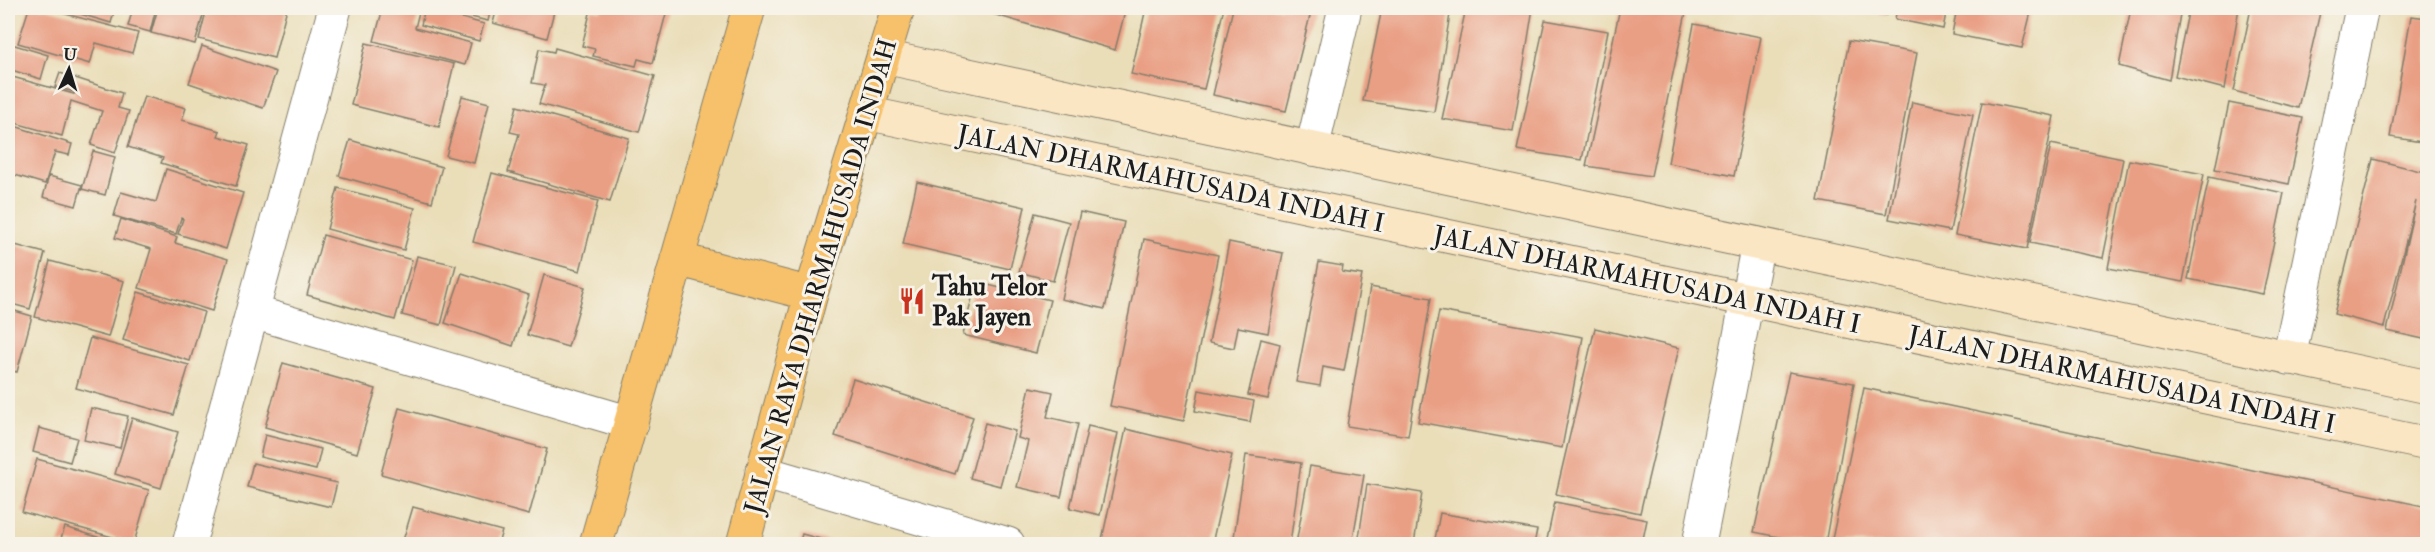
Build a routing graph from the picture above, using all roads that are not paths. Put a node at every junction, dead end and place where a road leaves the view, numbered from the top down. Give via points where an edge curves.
1 (335, 8) edge
2 (749, 8) edge
3 (898, 8) edge
4 (1345, 8) edge
5 (2362, 8) edge
6 (884, 57) junction
7 (866, 113) junction
8 (1312, 149) junction
9 (1758, 244) junction
10 (678, 259) junction
11 (811, 294) junction
12 (1748, 300) junction
13 (253, 312) junction
14 (2289, 358) junction
15 (2427, 387) edge
16 (631, 423) junction
17 (2427, 444) edge
18 (762, 472) junction
19 (993, 540) edge
20 (189, 544) edge
21 (596, 544) edge
22 (742, 544) edge
23 (1699, 544) edge

1 - 13 street
2 - 10 main road
3 - 6 main road, JALAN RAYA DHARMAHUSADA INDAH
4 - 8 street
5 - 14 street
6 - 7 main road, JALAN RAYA DHARMAHUSADA INDAH
6 - 8 main road
7 - 11 main road, JALAN RAYA DHARMAHUSADA INDAH
7 - 12 main road, JALAN DHARMAHUSADA INDAH I
8 - 9 main road
9 - 12 street
9 - 14 main road
10 - 11 main road
10 - 16 main road
11 - 18 main road, JALAN RAYA DHARMAHUSADA INDAH
12 - 17 main road, JALAN DHARMAHUSADA INDAH I
12 - 23 street
13 - 16 street
13 - 20 street
14 - 15 main road
16 - 21 main road
18 - 19 street
18 - 22 main road, JALAN RAYA DHARMAHUSADA INDAH

